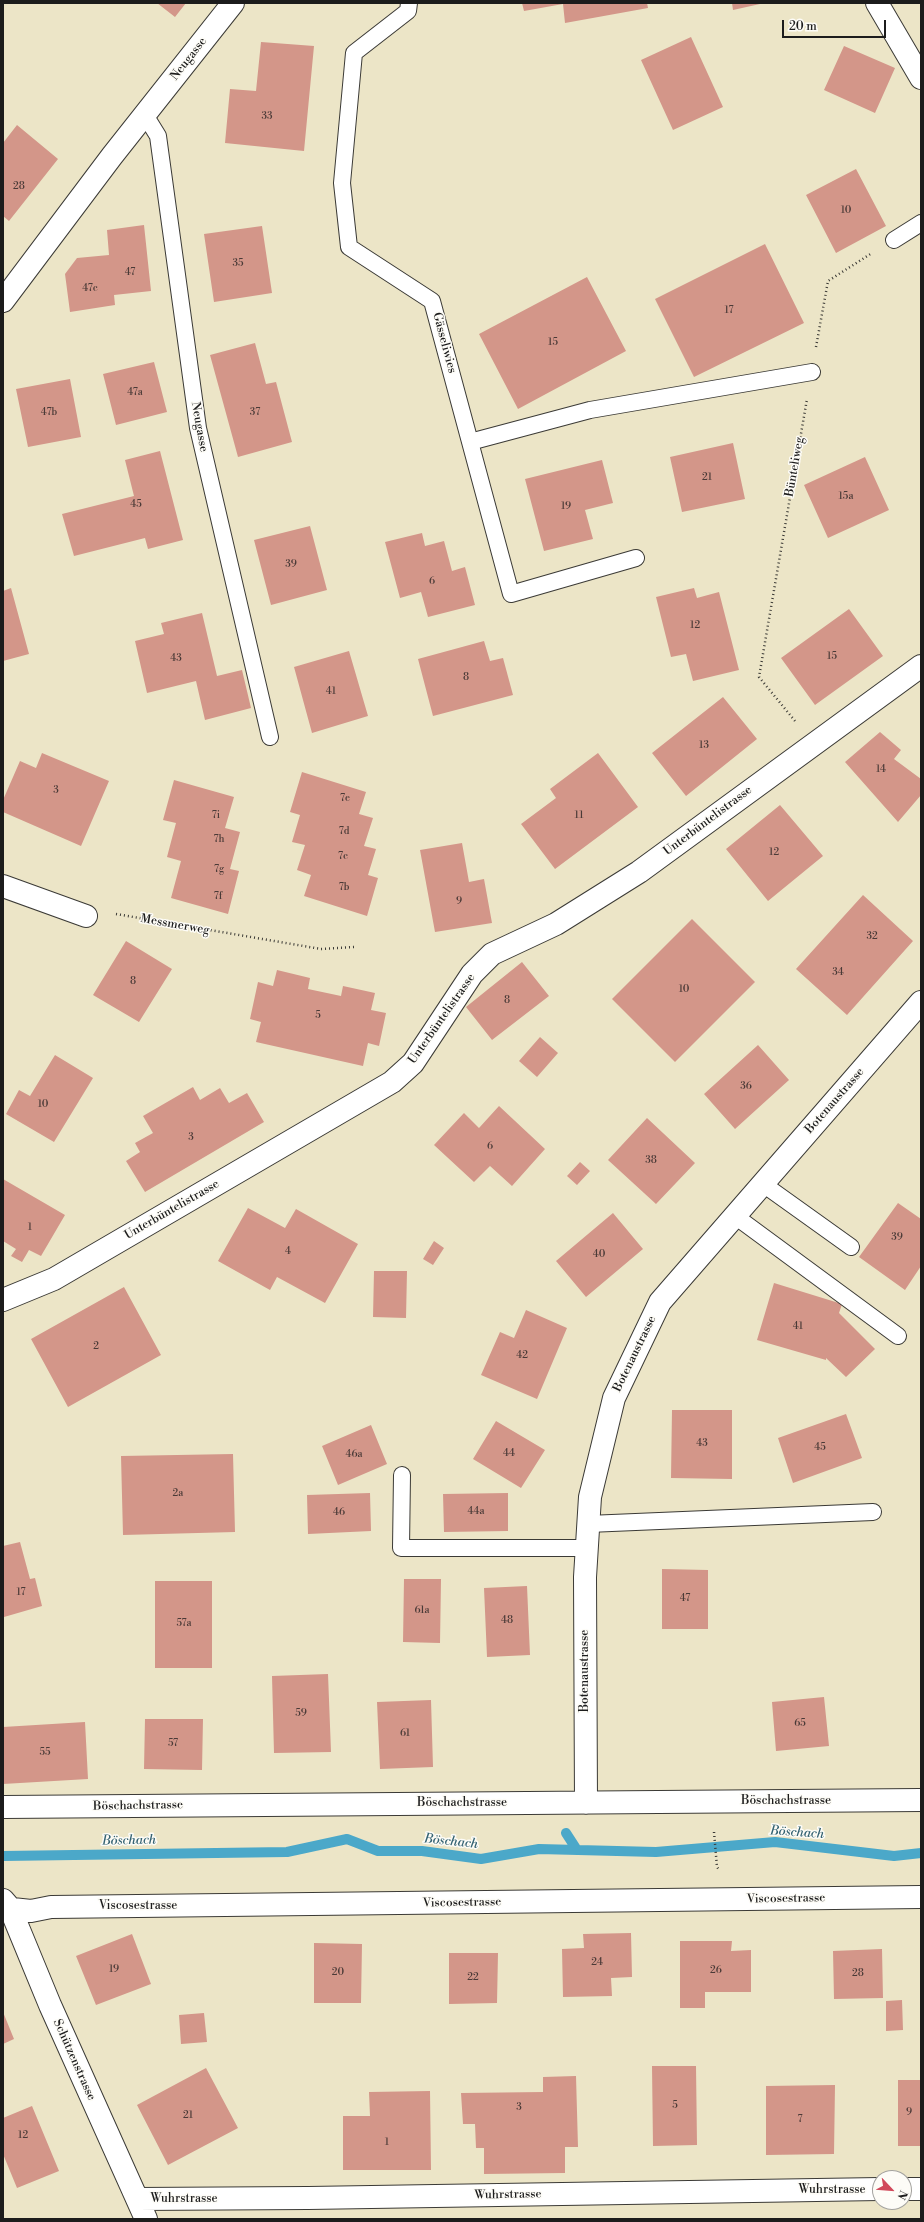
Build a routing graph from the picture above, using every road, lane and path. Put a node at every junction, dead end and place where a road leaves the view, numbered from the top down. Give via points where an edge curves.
1 (233, 3) edge
2 (409, 3) edge
3 (877, 3) edge
4 (921, 78) edge
5 (145, 115) junction
6 (921, 223) edge
7 (894, 240) joint
8 (3, 301) edge
9 (812, 372) junction
10 (470, 442) junction
11 (636, 558) dead end
12 (921, 666) edge
13 (270, 737) dead end
14 (813, 743) junction
15 (3, 886) edge
16 (86, 916) joint
17 (354, 947) dead end
18 (921, 1002) edge
19 (763, 1184) junction
20 (735, 1216) junction
21 (851, 1246) dead end
22 (3, 1300) edge
23 (898, 1336) dead end
24 (402, 1476) dead end
25 (873, 1512) dead end
26 (588, 1524) junction
27 (587, 1548) junction
28 (921, 1800) edge
29 (586, 1803) junction
30 (3, 1807) edge
31 (714, 1832) dead end
32 (717, 1867) dead end
33 (921, 1897) edge
34 (5, 1906) edge
35 (872, 2189) edge
36 (137, 2199) junction
37 (146, 2219) edge

1 - 5 street, Neugasse
2 - 10 lane, Gässeliwies via 408,11 354,53 342,183 349,246 432,301
3 - 4 street
5 - 8 street, Neugasse
5 - 13 lane, Neugasse via 158,136 198,428
6 - 7 lane
7 - 9 path, Bünteliweg via 828,281
9 - 10 lane via 590,410
9 - 14 path, Bünteliweg via 759,677
10 - 11 lane, Gässeliwies via 511,594
12 - 14 street, Unterbüntelistrasse
14 - 22 street, Unterbüntelistrasse via 639,872 556,924 492,954 472,974 413,1063 392,1082 54,1279
15 - 16 street
16 - 17 path, Messmerweg via 93,910 321,950
18 - 19 street, Botenaustrasse
19 - 20 street, Botenaustrasse
19 - 21 lane
20 - 23 lane
20 - 26 street, Botenaustrasse via 660,1302 614,1398 590,1497
24 - 27 lane via 401,1548
25 - 26 lane
26 - 27 street, Botenaustrasse
27 - 29 street, Botenaustrasse
28 - 29 street, Böschachstrasse
29 - 30 street, Böschachstrasse
31 - 32 path
33 - 34 street, Viscosestrasse via 51,1907 30,1911
34 - 36 street, Schützenstrasse
35 - 36 street, Wuhrstrasse
36 - 37 street, Schützenstrasse

